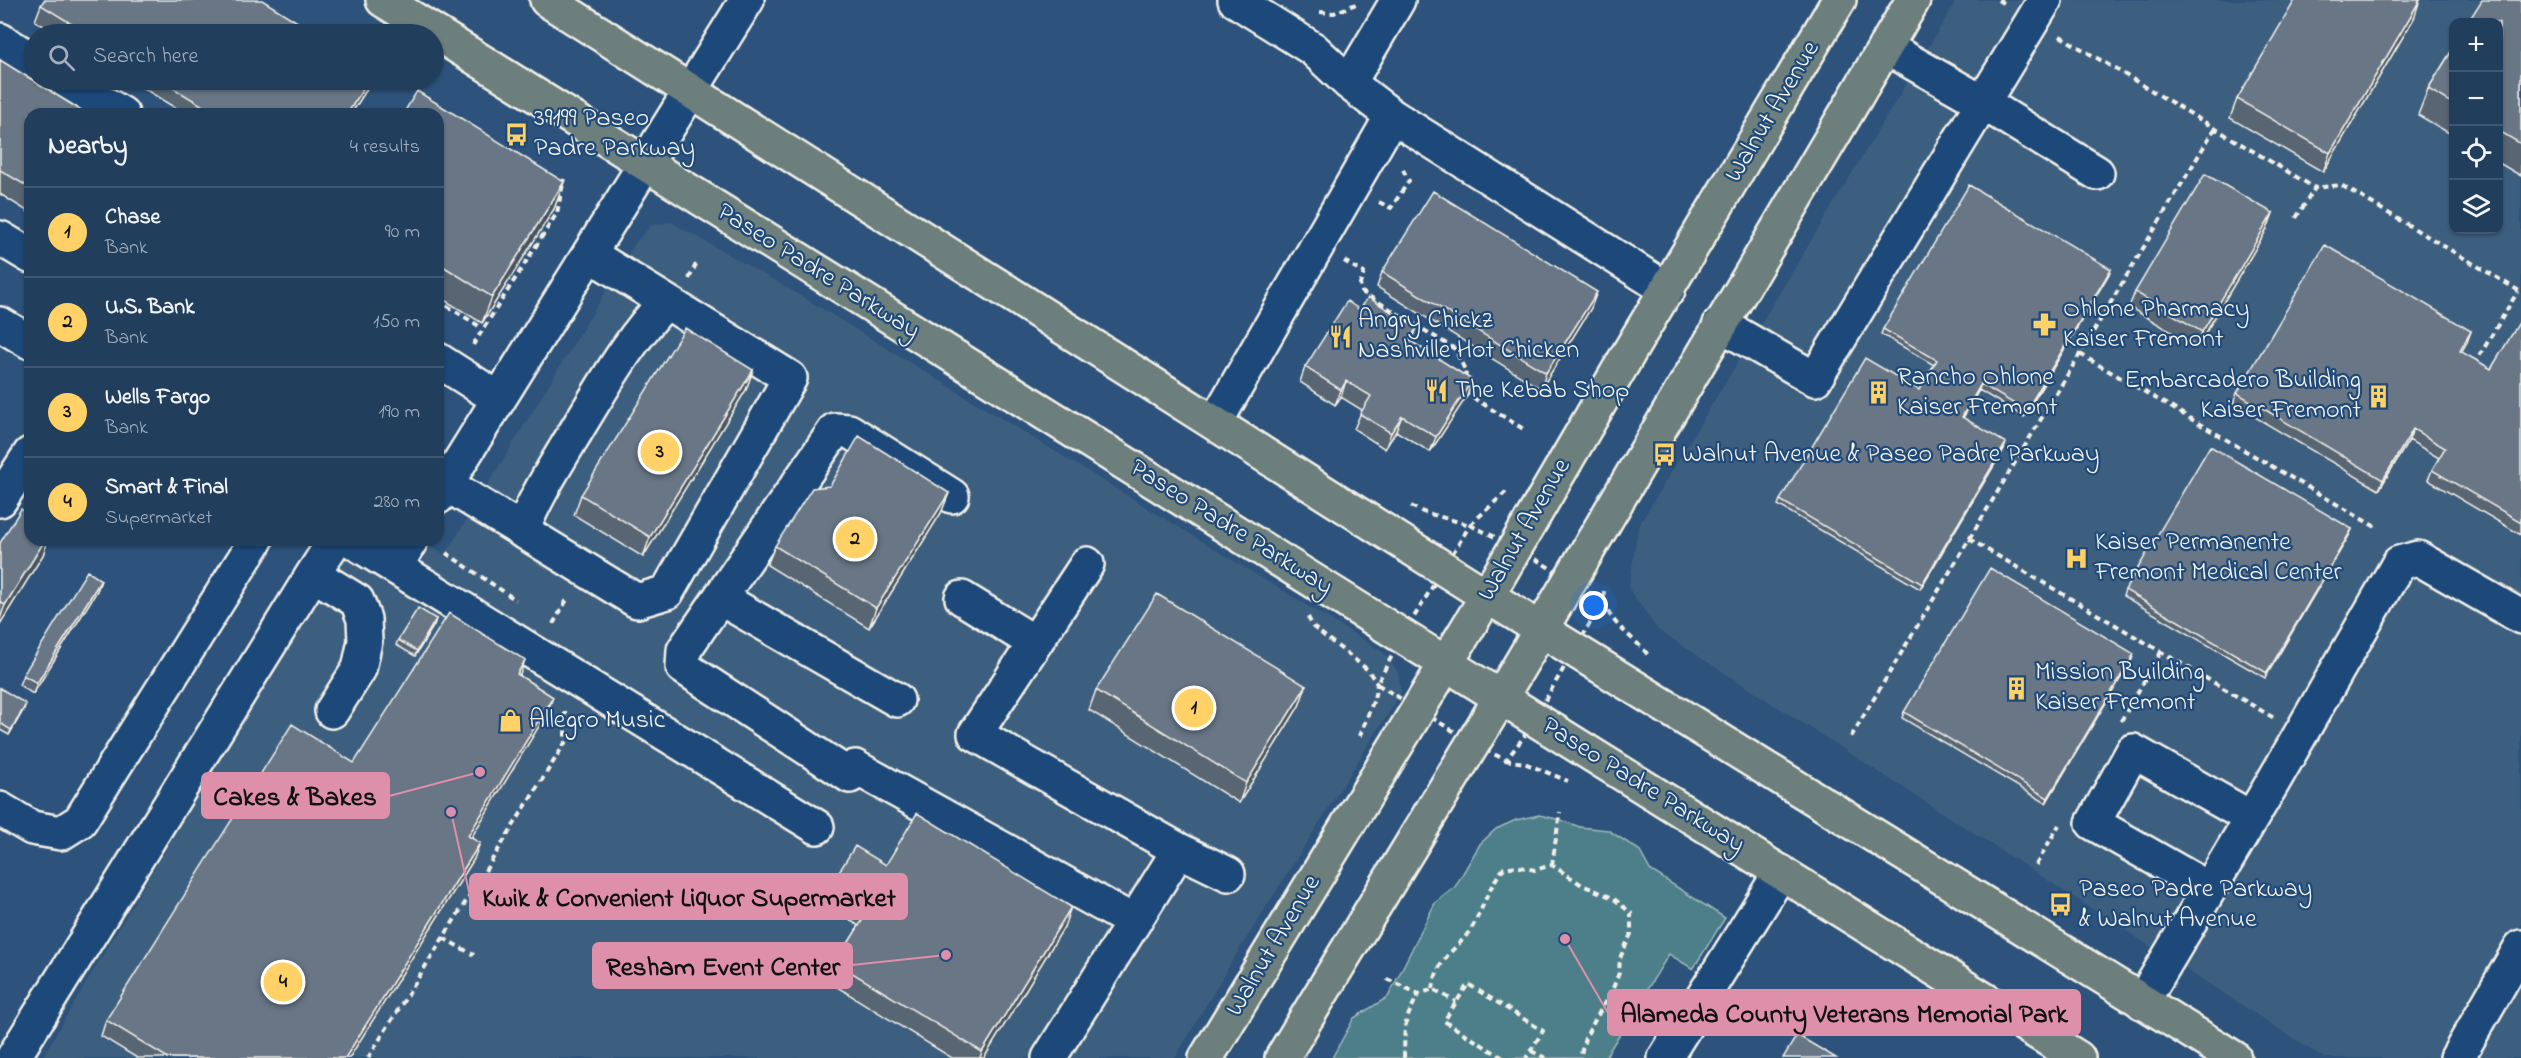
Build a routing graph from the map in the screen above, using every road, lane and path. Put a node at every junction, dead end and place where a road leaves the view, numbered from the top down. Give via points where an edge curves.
1 (383, 0) edge
2 (547, 0) edge
3 (747, 0) edge
4 (1235, 0) edge
5 (1358, 0) edge
6 (1398, 0) edge
7 (1839, 0) edge
8 (1913, 0) edge
9 (2045, 0) edge
10 (1312, 12) dead end
11 (421, 24) edge
12 (2054, 33) dead end
13 (444, 38) edge
14 (0, 40) edge
15 (1885, 47) junction
16 (24, 55) edge
17 (1349, 82) junction
18 (81, 90) edge
19 (691, 90) junction
20 (1982, 102) junction
21 (112, 108) edge
22 (1392, 116) junction
23 (2215, 128) junction
24 (645, 164) junction
25 (2097, 173) dead end
26 (564, 179) edge
27 (2315, 188) junction
28 (2296, 218) dead end
29 (0, 238) edge
30 (24, 252) edge
31 (589, 254) junction
32 (1338, 258) dead end
33 (1668, 290) junction
34 (2520, 292) edge
35 (666, 302) junction
36 (444, 304) edge
37 (0, 324) edge
38 (1720, 324) junction
39 (482, 328) junction
40 (24, 338) edge
41 (2080, 354) junction
42 (453, 356) edge
43 (2471, 370) edge
44 (499, 399) junction
45 (1215, 423) junction
46 (1525, 430) dead end
47 (24, 463) edge
48 (444, 487) edge
49 (444, 491) edge
50 (952, 496) dead end
51 (0, 500) edge
52 (1407, 503) dead end
53 (1456, 523) dead end
54 (1470, 525) dead end
55 (2379, 529) dead end
56 (522, 531) junction
57 (1970, 539) junction
58 (252, 546) edge
59 (331, 546) edge
60 (373, 546) edge
61 (403, 554) edge
62 (1087, 564) dead end
63 (1443, 569) junction
64 (313, 574) junction
65 (570, 596) dead end
66 (1487, 597) junction
67 (720, 598) junction
68 (962, 598) dead end
69 (1603, 601) dead end
70 (2521, 617) edge
71 (1610, 618) dead end
72 (553, 624) dead end
73 (1313, 627) dead end
74 (1539, 628) junction
75 (1403, 635) junction
76 (1638, 642) dead end
77 (1035, 643) junction
78 (1575, 651) junction
79 (1446, 663) junction
80 (1377, 684) junction
81 (1501, 697) junction
82 (897, 700) dead end
83 (332, 711) dead end
84 (566, 713) dead end
85 (1535, 718) junction
86 (2280, 721) dead end
87 (1851, 737) dead end
88 (1355, 745) dead end
89 (1506, 760) junction
90 (1499, 764) dead end
91 (1577, 785) dead end
92 (0, 808) edge
93 (1560, 812) dead end
94 (2252, 818) junction
95 (817, 827) dead end
96 (1179, 850) junction
97 (1552, 865) junction
98 (1781, 872) junction
99 (1228, 874) dead end
100 (2209, 889) junction
101 (1134, 922) junction
102 (443, 938) junction
103 (2521, 947) edge
104 (474, 955) dead end
105 (1387, 979) dead end
106 (1433, 989) junction
107 (1419, 994) junction
108 (1456, 1002) junction
109 (2142, 1002) junction
110 (1531, 1051) junction
111 (13, 1058) edge
112 (368, 1058) edge
113 (1049, 1058) edge
114 (1206, 1058) edge
115 (1282, 1058) edge
116 (1404, 1058) edge
117 (1503, 1058) edge
118 (1526, 1058) edge
119 (1546, 1058) edge
120 (1580, 1058) edge
121 (1665, 1058) edge
122 (2078, 1058) edge
123 (2234, 1058) edge
124 (2457, 1058) edge

1 - 11 main road, Paseo Padre Parkway
2 - 19 main road
3 - 19 lane
4 - 17 lane via 1313,49
5 - 10 path via 1334,13
6 - 17 lane
7 - 33 main road, Walnut Avenue
8 - 15 main road
9 - 20 lane
12 - 23 path
13 - 24 main road, Paseo Padre Parkway
14 - 16 lane
15 - 20 lane
15 - 38 main road
17 - 22 lane
18 - 21 lane
19 - 24 lane
19 - 45 main road
20 - 25 lane
20 - 38 lane via 1815,379
22 - 33 lane
22 - 45 lane
23 - 27 path
23 - 41 path
24 - 31 lane
24 - 75 main road, Paseo Padre Parkway
26 - 39 path via 557,213
27 - 28 path
27 - 34 path via 2341,185
29 - 30 lane
31 - 35 lane
31 - 44 lane
32 - 46 path via 1364,273 1362,292 1455,349 1466,372 1463,391
33 - 66 main road, Walnut Avenue
34 - 43 path
35 - 56 lane via 619,360 540,490
35 - 56 lane via 790,378 667,592 637,601
36 - 39 path
37 - 40 lane
38 - 74 main road
39 - 42 path
41 - 55 path
41 - 57 path
42 - 44 lane
44 - 48 lane
45 - 63 main road
47 - 51 lane
49 - 56 lane
50 - 67 lane via 849,431 835,430
52 - 53 path
54 - 63 path
57 - 86 path
57 - 87 path
58 - 92 lane via 80,821 61,833 32,828
59 - 64 lane
60 - 61 lane
61 - 95 lane
62 - 77 lane
63 - 66 main road
63 - 75 path
64 - 83 lane via 357,601 364,619 359,669
64 - 111 lane
65 - 72 path
66 - 74 main road
66 - 79 main road, Walnut Avenue
67 - 82 lane
67 - 101 lane via 684,650 683,667 852,771
68 - 77 lane
69 - 78 path
70 - 94 lane via 2418,558 2399,563
71 - 76 path
73 - 80 path via 1368,670
74 - 78 main road
74 - 81 main road
75 - 79 main road, Paseo Padre Parkway
75 - 80 path
77 - 96 lane via 975,734
78 - 85 path
78 - 109 main road
79 - 81 main road, Paseo Padre Parkway
79 - 114 main road, Walnut Avenue
80 - 88 path
81 - 85 main road, Paseo Padre Parkway
81 - 115 main road
84 - 102 path via 565,743
85 - 89 path
85 - 98 main road, Paseo Padre Parkway
89 - 90 path
89 - 91 path via 1524,763
93 - 97 path
94 - 100 lane
94 - 100 lane via 2133,751 2093,823
96 - 99 lane
96 - 101 lane
97 - 106 path via 1535,870 1504,868 1474,924 1435,972
97 - 120 path via 1582,885 1613,898 1631,914 1631,934 1620,958 1619,973 1585,1038
98 - 121 lane
98 - 122 main road, Paseo Padre Parkway
100 - 109 lane
101 - 113 lane
102 - 104 path
102 - 112 path
103 - 124 lane
105 - 107 path
106 - 107 path
106 - 108 path
107 - 116 path via 1403,1027
108 - 110 path via 1468,984 1543,1031
108 - 117 path via 1444,1021
109 - 123 main road
110 - 118 path
110 - 119 path

